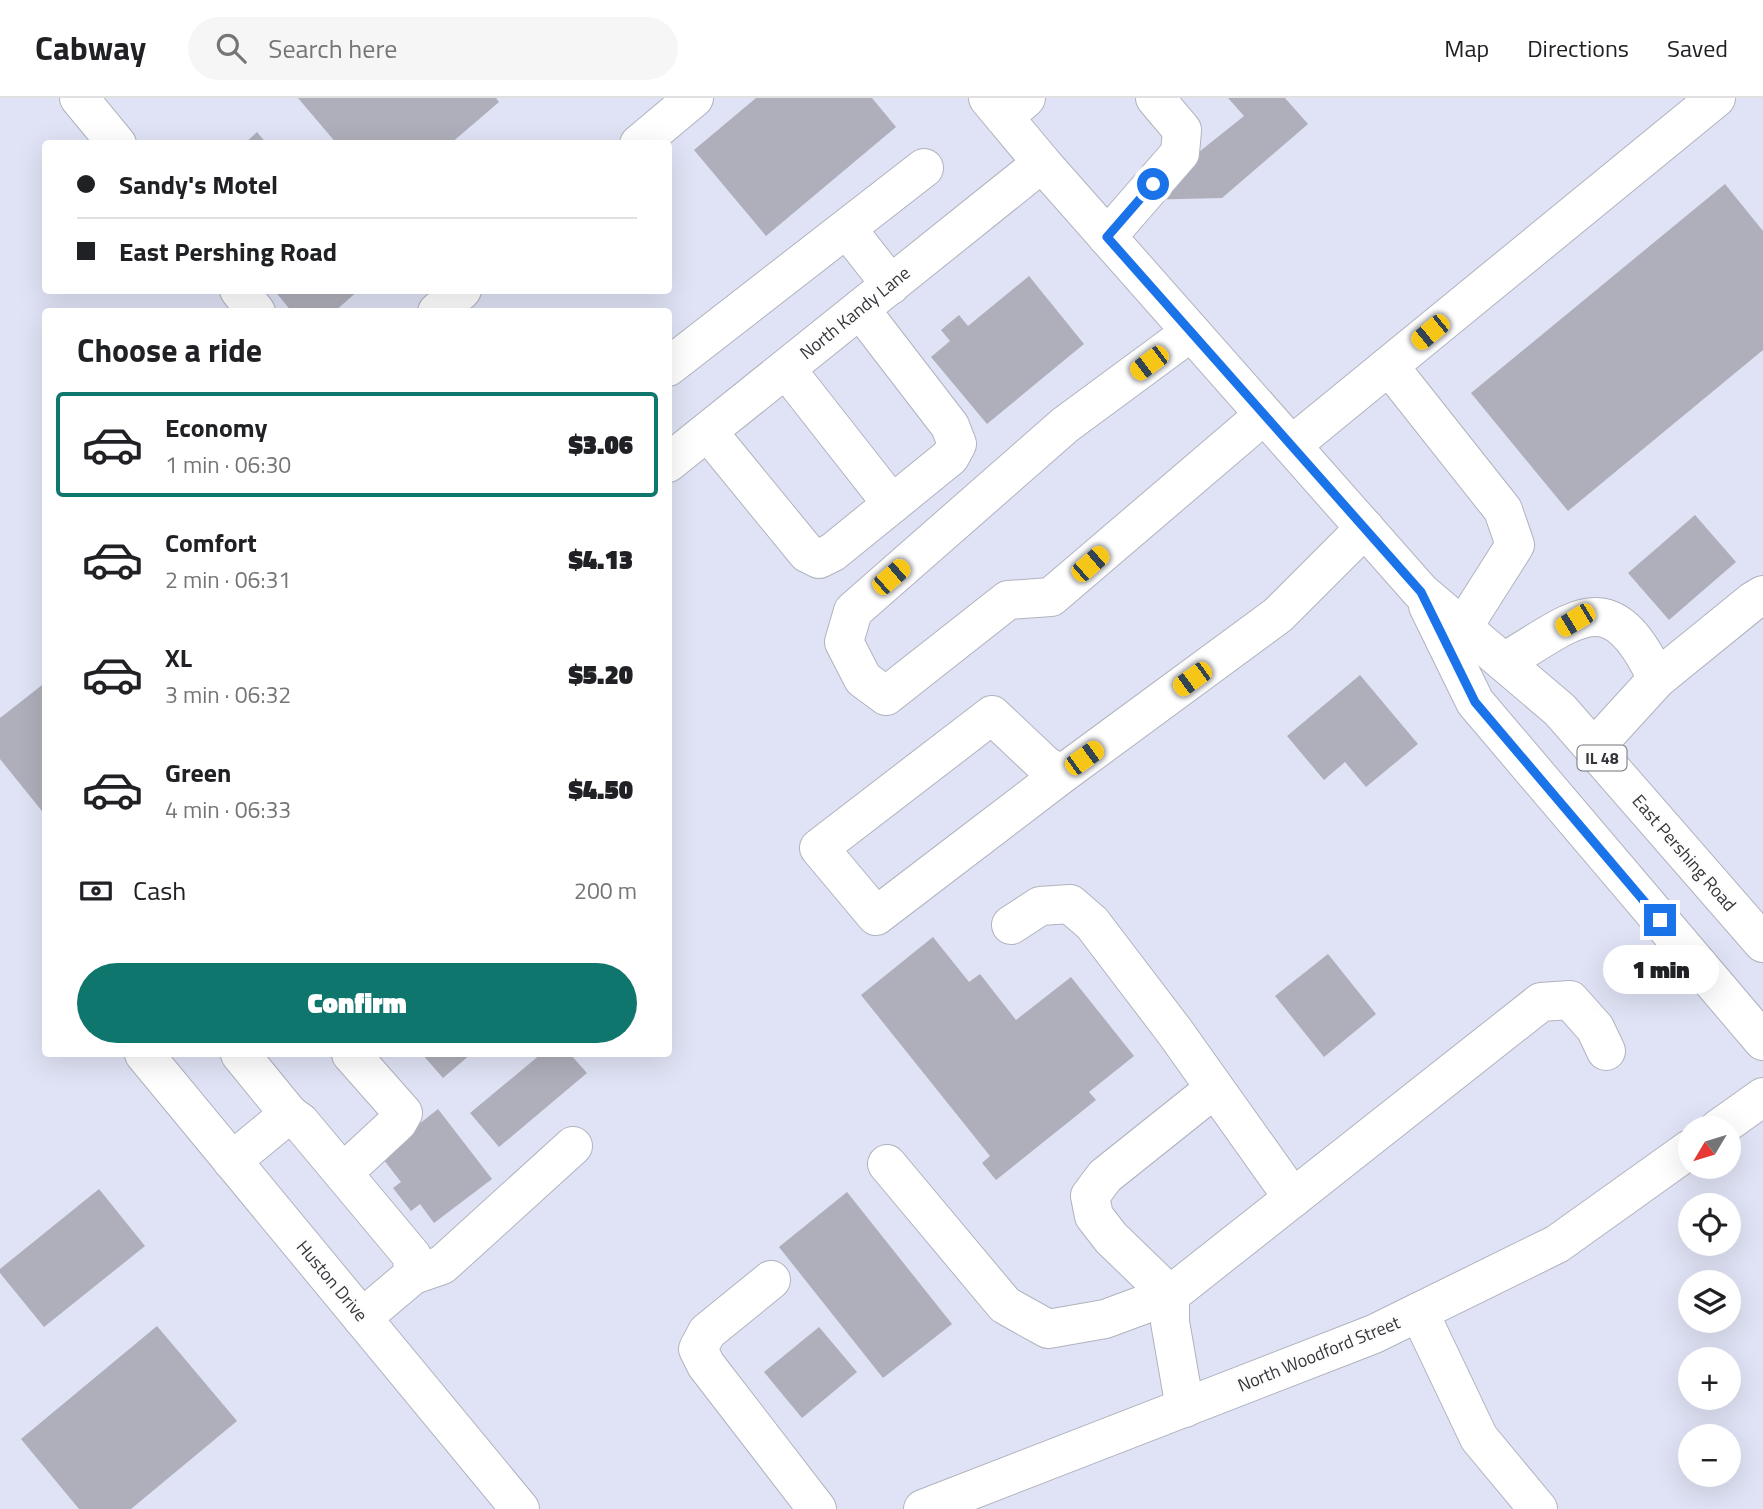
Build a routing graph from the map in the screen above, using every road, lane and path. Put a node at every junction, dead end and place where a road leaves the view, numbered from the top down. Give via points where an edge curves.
1 (79, 98) edge
2 (694, 98) edge
3 (1155, 98) edge
4 (1716, 98) edge
5 (1006, 104) edge
6 (114, 140) edge
7 (644, 140) edge
8 (1042, 163) junction
9 (924, 168) dead end
10 (847, 229) junction
11 (1107, 237) junction
12 (891, 285) junction
13 (242, 294) edge
14 (457, 294) edge
15 (253, 308) edge
16 (442, 308) edge
17 (860, 309) junction
18 (1191, 332) junction
19 (672, 364) edge
20 (1389, 366) junction
21 (786, 369) junction
22 (1265, 415) junction
23 (708, 432) junction
24 (1292, 445) junction
25 (672, 460) edge
26 (892, 505) junction
27 (1364, 528) junction
28 (1421, 592) junction
29 (1763, 595) edge
30 (1463, 627) junction
31 (1504, 663) junction
32 (1657, 679) junction
33 (1594, 748) junction
34 (1062, 774) junction
35 (1756, 924) edge
36 (1011, 926) dead end
37 (1763, 1041) edge
38 (1606, 1051) dead end
39 (146, 1057) edge
40 (242, 1057) edge
41 (354, 1057) edge
42 (1214, 1089) junction
43 (1763, 1097) edge
44 (289, 1114) junction
45 (1736, 1116) edge
46 (573, 1146) dead end
47 (1678, 1158) edge
48 (232, 1161) junction
49 (887, 1164) dead end
50 (343, 1173) junction
51 (1293, 1198) junction
52 (413, 1275) junction
53 (771, 1280) dead end
54 (1170, 1295) junction
55 (1419, 1312) junction
56 (362, 1318) junction
57 (1185, 1408) junction
58 (1010, 1494) edge
59 (520, 1509) edge
60 (817, 1509) edge
61 (923, 1509) edge
62 (1538, 1509) edge

1 - 6 street
2 - 7 street
3 - 11 street via 1182,130 1180,153
4 - 20 street
5 - 8 street, East Pershing Road / IL 48
8 - 11 street, East Pershing Road / IL 48
8 - 12 street, North Kandy Lane
9 - 10 street
10 - 12 street
10 - 19 street
11 - 18 street, East Pershing Road / IL 48
12 - 17 street, North Kandy Lane
13 - 15 street
14 - 16 street
17 - 21 street, North Kandy Lane
17 - 26 street via 950,426 957,444 950,457
18 - 22 street, East Pershing Road / IL 48
18 - 22 street via 1065,425 853,611 845,642 863,679 887,696 1008,600 1051,597
20 - 24 street
20 - 30 street via 1503,510 1515,545
21 - 23 street, North Kandy Lane
21 - 26 street
22 - 24 street, East Pershing Road / IL 48
23 - 25 street, North Kandy Lane
23 - 26 street via 807,553 820,559
24 - 27 street, East Pershing Road / IL 48
27 - 28 street, East Pershing Road / IL 48
27 - 34 street via 1278,615
28 - 30 street, East Pershing Road / IL 48
28 - 37 street, East Pershing Road / IL 48 via 1475,702
29 - 32 street
30 - 31 street, East Pershing Road / IL 48
31 - 32 street via 1575,620 1597,615 1619,622 1644,653
31 - 33 street, East Pershing Road / IL 48 via 1560,710
32 - 33 street
33 - 35 street, East Pershing Road / IL 48
34 - 34 street via 1046,766 992,715 819,848 876,916
36 - 42 street via 1040,906 1070,904 1093,923
38 - 51 street via 1595,1028 1570,1000 1541,1002
39 - 48 street, Huston Drive
40 - 44 street
41 - 50 street via 403,1113
42 - 51 street
42 - 54 street via 1105,1176 1090,1196 1094,1216 1111,1238
43 - 45 street
44 - 48 street
44 - 50 street
46 - 52 street via 442,1265
47 - 55 street, North Woodford Street via 1557,1244
48 - 56 street, Huston Drive
49 - 54 street via 1004,1305 1048,1329 1105,1319
50 - 52 street via 412,1256
51 - 54 street
52 - 56 street
53 - 60 street via 707,1332 698,1349
54 - 57 street via 1170,1322
55 - 57 street, North Woodford Street
55 - 62 street via 1479,1438
56 - 59 street, Huston Drive
57 - 58 street, North Woodford Street
58 - 61 street, North Woodford Street

